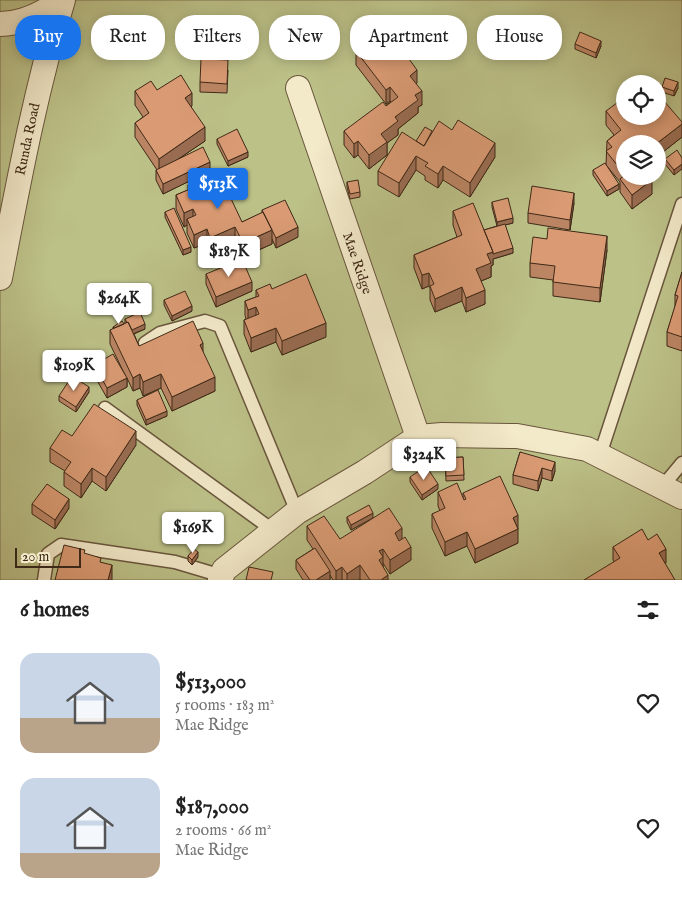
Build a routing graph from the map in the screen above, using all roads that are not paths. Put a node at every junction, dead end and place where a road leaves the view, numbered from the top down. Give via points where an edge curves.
1 (62, 0) edge
2 (0, 24) edge
3 (298, 88) dead end
4 (682, 204) edge
5 (0, 278) edge
6 (145, 343) edge
7 (105, 408) dead end
8 (418, 437) junction
9 (600, 455) junction
10 (682, 462) edge
11 (672, 492) edge
12 (297, 512) junction
13 (274, 531) junction
14 (221, 578) edge
15 (44, 580) edge

1 - 2 street via 47,12 29,19
1 - 5 street, Runda Road via 29,127
3 - 8 street, Mae Ridge
4 - 9 lane
6 - 12 lane via 160,333 206,321 220,326
7 - 13 lane
8 - 9 street via 442,434 517,436 587,449
8 - 12 street
9 - 11 street
10 - 11 lane
12 - 13 street
13 - 14 street via 224,570
14 - 15 lane via 175,562 60,544 48,554

